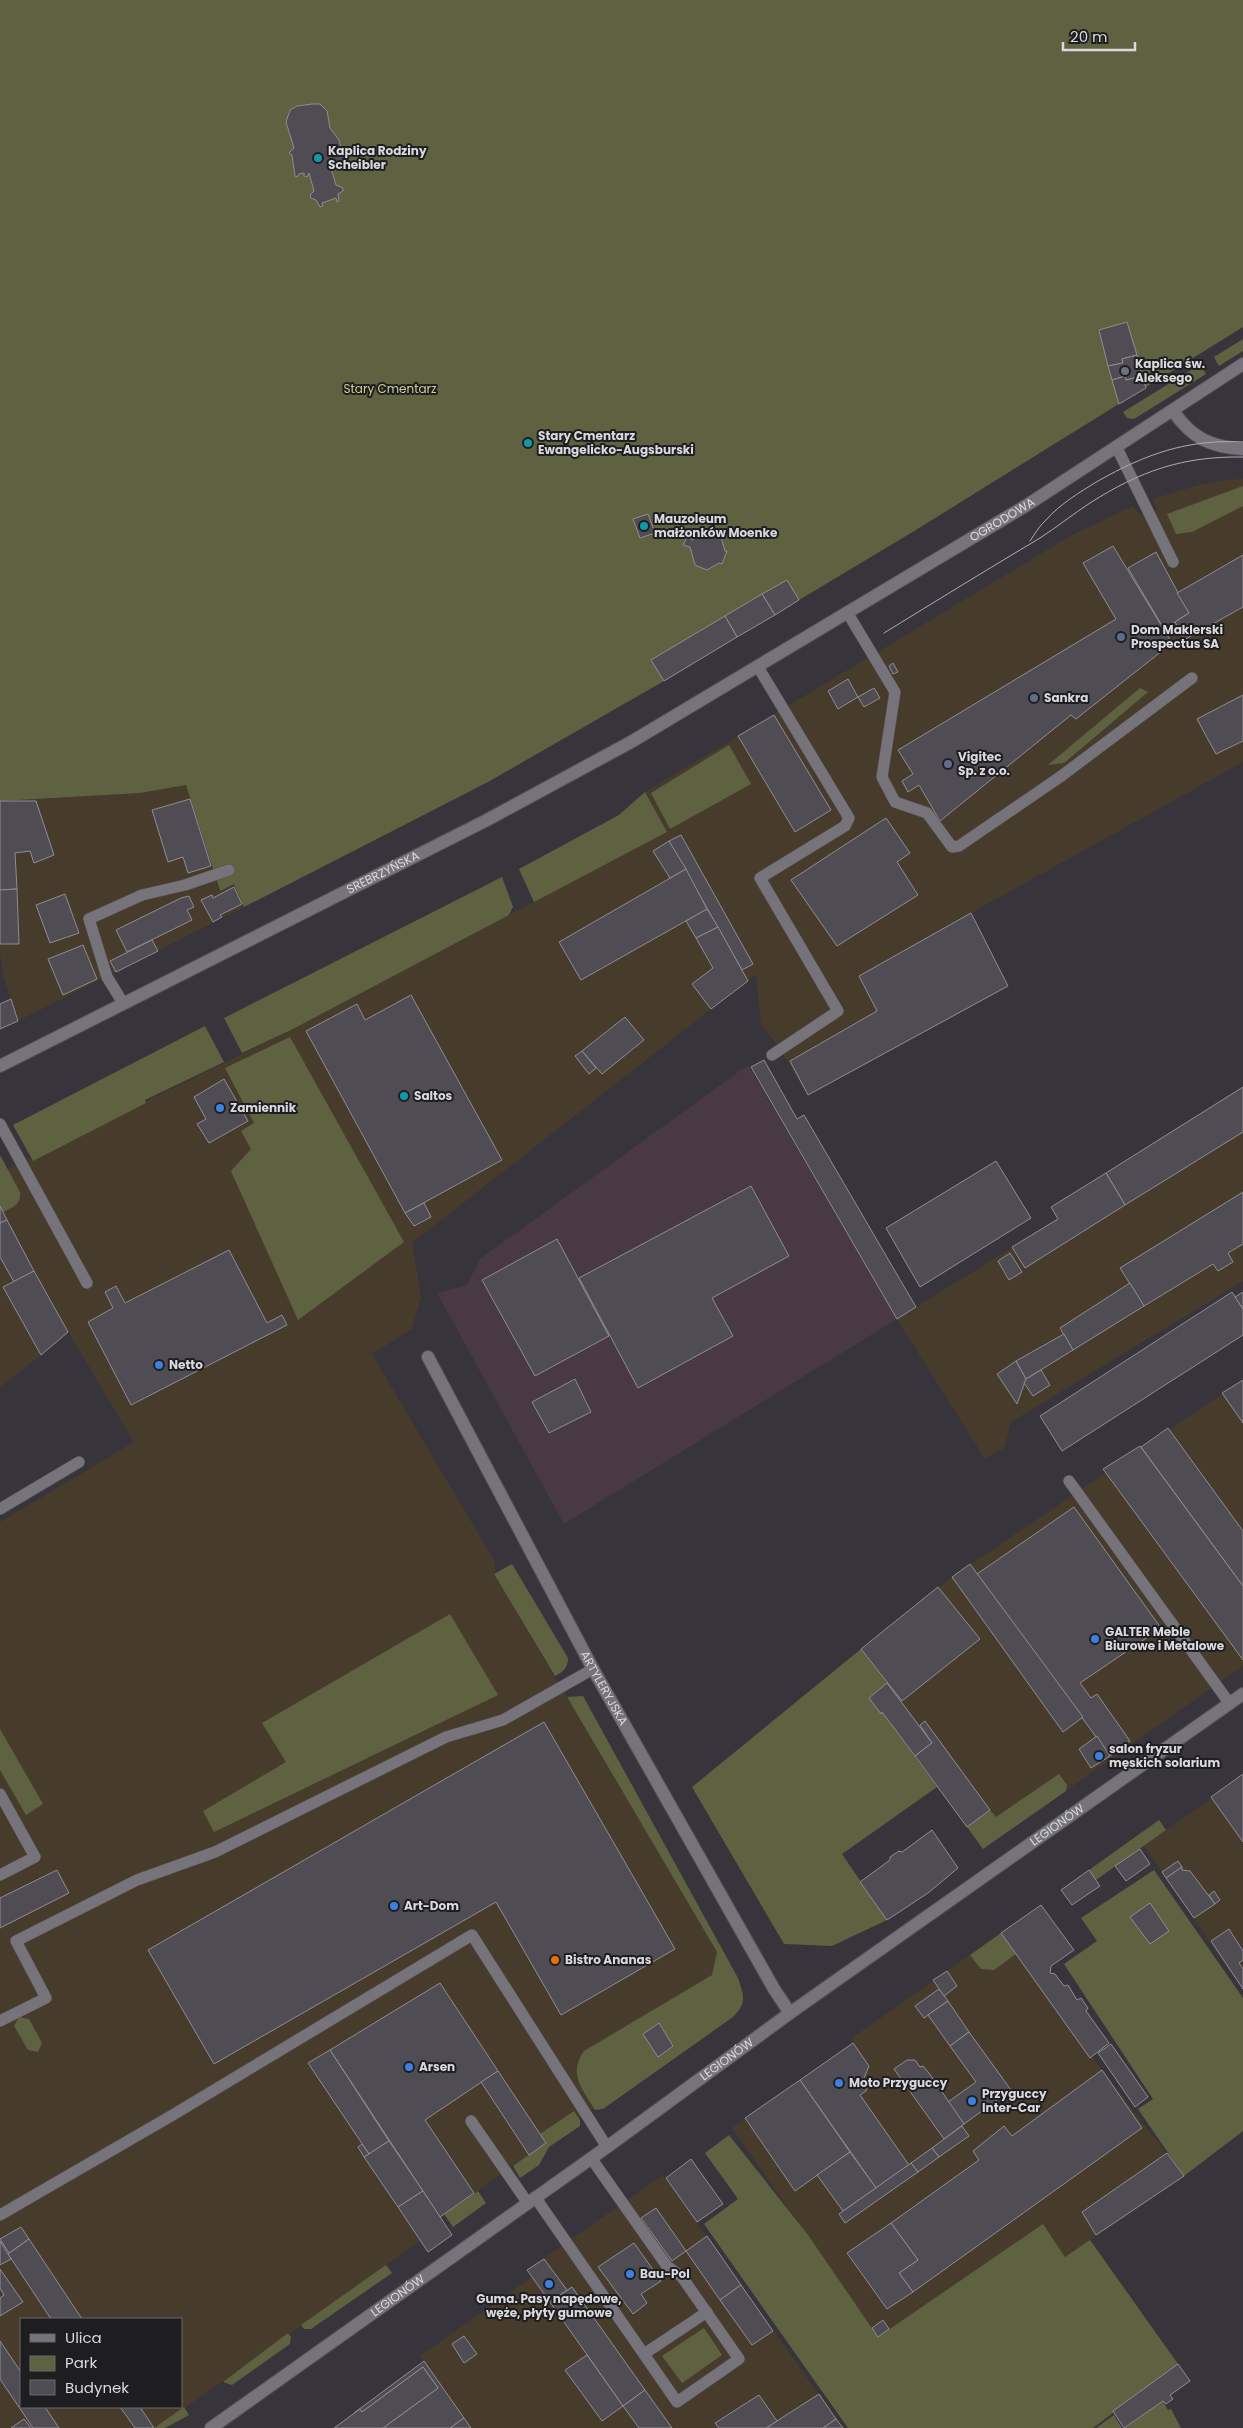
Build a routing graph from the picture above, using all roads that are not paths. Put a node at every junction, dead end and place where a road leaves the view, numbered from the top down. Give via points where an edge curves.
1 (1243, 364) edge
2 (1173, 410) junction
3 (1117, 448) junction
4 (1243, 449) edge
5 (1173, 562) dead end
6 (847, 612) junction
7 (758, 667) junction
8 (1192, 678) dead end
9 (229, 870) dead end
10 (123, 1003) junction
11 (772, 1055) dead end
12 (0, 1066) edge
13 (0, 1124) edge
14 (87, 1283) dead end
15 (428, 1357) dead end
16 (79, 1462) dead end
17 (1069, 1481) dead end
18 (0, 1509) edge
19 (594, 1669) junction
20 (1243, 1694) edge
21 (1230, 1704) junction
22 (0, 1794) edge
23 (0, 1875) edge
24 (790, 2013) junction
25 (0, 2021) edge
26 (471, 2121) dead end
27 (607, 2147) junction
28 (591, 2158) junction
29 (531, 2199) junction
30 (0, 2215) edge
31 (707, 2312) junction
32 (644, 2354) junction
33 (211, 2428) edge

1 - 2 street, OGRODOWA
2 - 3 street, OGRODOWA
2 - 4 street via 1185,427 1207,442 1221,448
3 - 5 lane
3 - 6 street, OGRODOWA via 1027,506
6 - 7 street, OGRODOWA
6 - 8 lane via 895,692 883,782 895,802 927,813 952,847 959,846 1060,777
7 - 10 street, SREBRZYŃSKA via 631,742 485,821
7 - 11 lane via 849,818 845,826 760,878 838,1011
9 - 10 lane via 142,895 89,919 107,977
10 - 12 street, SREBRZYŃSKA
13 - 14 lane
15 - 19 street, ARTYLERYJSKA
16 - 18 lane
17 - 21 lane
19 - 24 street, ARTYLERYJSKA
19 - 25 lane via 503,1720 446,1737 215,1852 137,1880 16,1941 46,1998
20 - 21 street, LEGIONÓW
21 - 24 street, LEGIONÓW
22 - 23 lane via 35,1857
24 - 27 street, LEGIONÓW
26 - 29 lane
27 - 28 street, LEGIONÓW
27 - 30 lane via 472,1935
28 - 29 street, LEGIONÓW
28 - 31 lane via 667,2266 682,2277
29 - 32 lane
29 - 33 street, LEGIONÓW
31 - 32 lane
31 - 32 lane via 739,2359 678,2402

